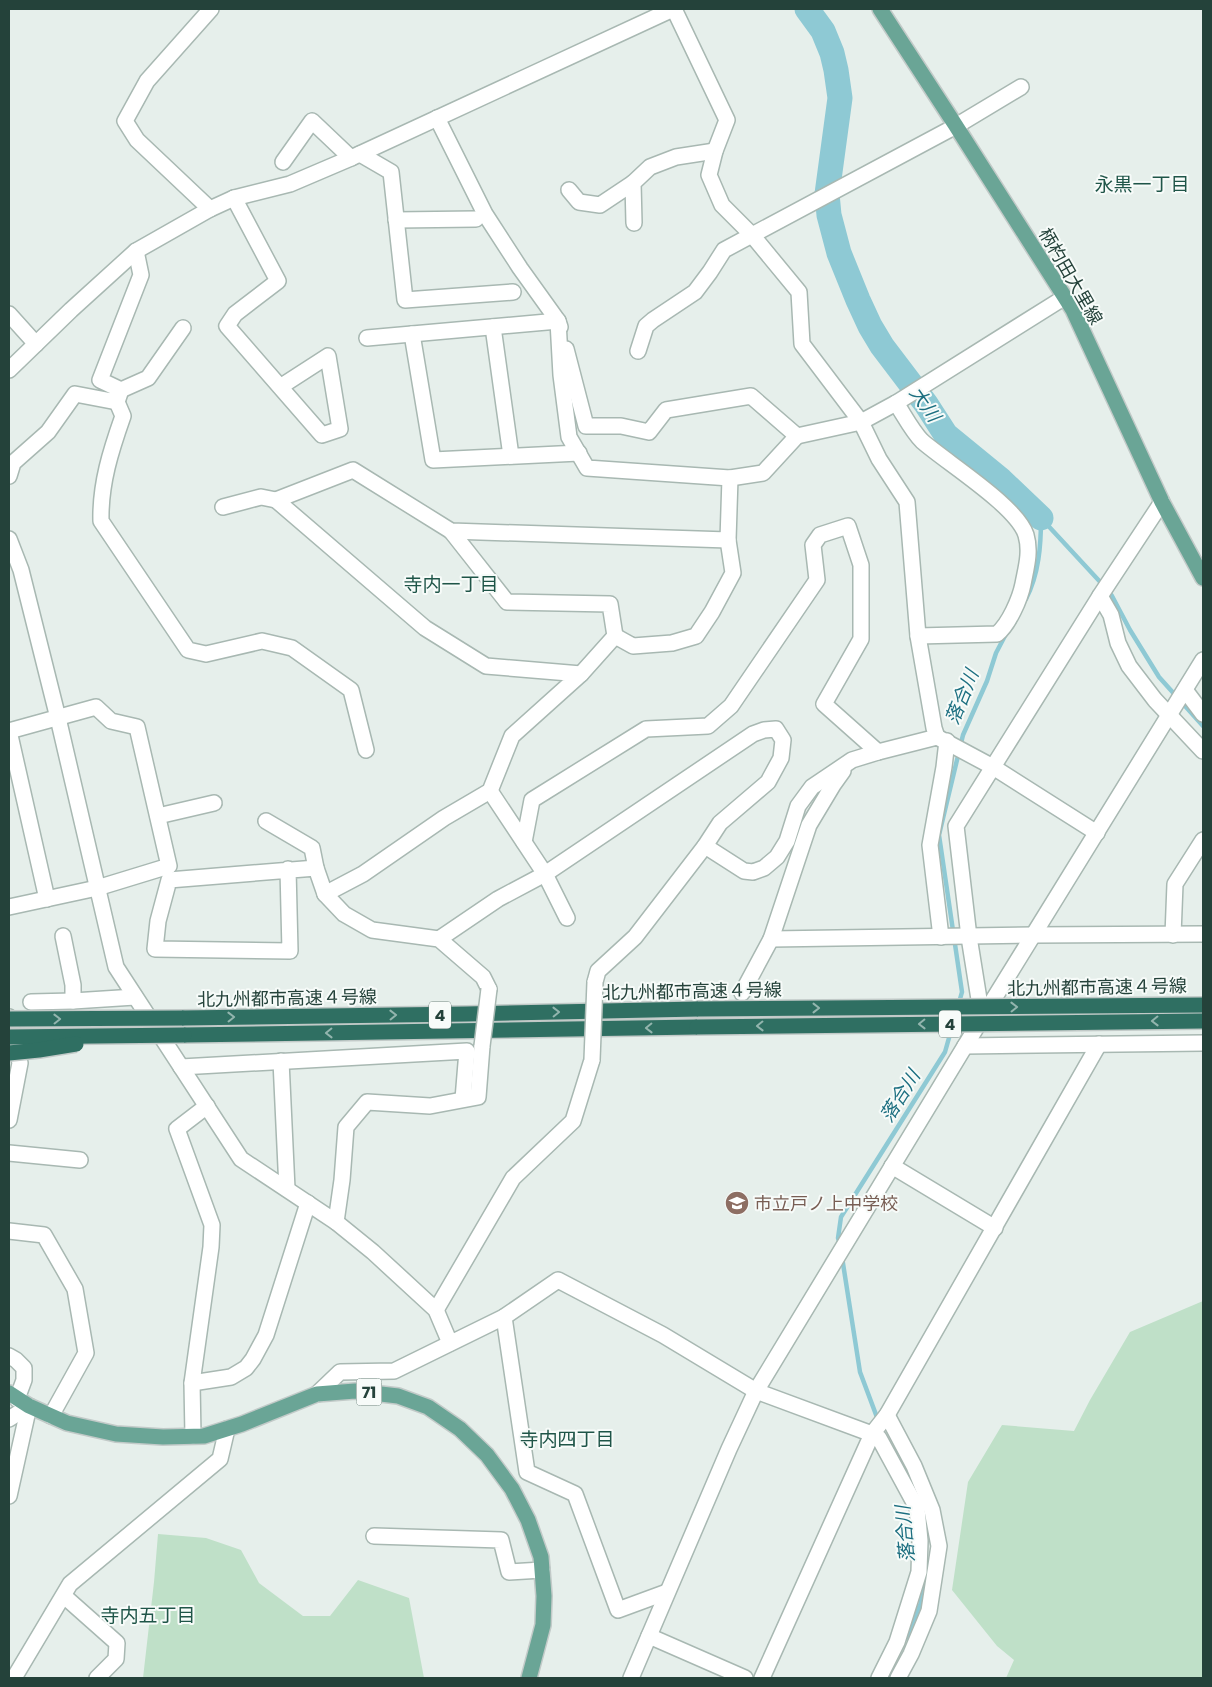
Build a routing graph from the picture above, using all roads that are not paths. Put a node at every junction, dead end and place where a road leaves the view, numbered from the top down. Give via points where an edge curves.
1 (211, 9) edge
2 (674, 9) edge
3 (880, 9) edge
4 (1021, 87) dead end
5 (437, 118) junction
6 (956, 126) junction
7 (715, 151) junction
8 (355, 156) junction
9 (283, 162) dead end
10 (633, 183) junction
11 (569, 190) dead end
12 (234, 198) junction
13 (210, 209) junction
14 (476, 219) dead end
15 (396, 220) junction
16 (634, 223) dead end
17 (752, 235) junction
18 (136, 251) junction
19 (513, 292) dead end
20 (1065, 298) junction
21 (9, 314) edge
22 (558, 321) junction
23 (493, 327) junction
24 (183, 328) dead end
25 (412, 334) junction
26 (367, 338) dead end
27 (36, 344) junction
28 (638, 351) dead end
29 (9, 370) edge
30 (280, 387) junction
31 (119, 396) junction
32 (896, 403) junction
33 (861, 422) junction
34 (797, 436) junction
35 (578, 453) junction
36 (511, 456) junction
37 (9, 476) edge
38 (730, 478) junction
39 (276, 500) junction
40 (1162, 502) junction
41 (223, 507) dead end
42 (451, 531) junction
43 (9, 539) edge
44 (728, 540) junction
45 (1203, 578) edge
46 (1100, 596) junction
47 (615, 636) junction
48 (918, 636) junction
49 (1203, 660) edge
50 (581, 674) junction
51 (1183, 692) junction
52 (1171, 712) junction
53 (1203, 714) edge
54 (58, 718) junction
55 (9, 731) edge
56 (942, 739) junction
57 (366, 750) dead end
58 (1203, 751) edge
59 (878, 752) junction
60 (852, 760) junction
61 (993, 767) junction
62 (490, 791) junction
63 (214, 803) dead end
64 (158, 816) junction
65 (266, 821) dead end
66 (1097, 833) junction
67 (1203, 840) edge
68 (524, 842) junction
69 (706, 846) junction
70 (316, 868) junction
71 (288, 869) junction
72 (545, 874) junction
73 (97, 888) junction
74 (324, 894) junction
75 (47, 899) junction
76 (9, 907) edge
77 (567, 918) dead end
78 (1203, 934) edge
79 (1034, 935) junction
80 (1173, 935) junction
81 (62, 936) dead end
82 (969, 936) junction
83 (941, 937) junction
84 (439, 939) junction
85 (772, 939) junction
86 (742, 993) dead end
87 (135, 997) junction
88 (73, 1001) junction
89 (31, 1002) dead end
90 (1203, 1005) edge
91 (9, 1018) edge
92 (982, 1018) junction
93 (1203, 1021) edge
94 (127, 1036) junction
95 (9, 1037) edge
96 (1203, 1043) edge
97 (1099, 1044) junction
98 (965, 1046) junction
99 (9, 1053) edge
100 (281, 1061) junction
101 (181, 1067) junction
102 (463, 1099) junction
103 (207, 1106) junction
104 (9, 1120) edge
105 (9, 1153) edge
106 (80, 1160) dead end
107 (892, 1166) junction
108 (287, 1189) junction
109 (308, 1203) junction
110 (336, 1222) junction
111 (995, 1228) junction
112 (9, 1231) edge
113 (436, 1310) junction
114 (504, 1316) junction
115 (450, 1342) junction
116 (9, 1356) edge
117 (192, 1383) junction
118 (756, 1392) junction
119 (318, 1394) junction
120 (18, 1399) edge
121 (887, 1415) junction
122 (52, 1416) junction
123 (9, 1419) edge
124 (227, 1429) junction
125 (872, 1434) junction
126 (193, 1436) junction
127 (9, 1496) edge
128 (374, 1536) dead end
129 (542, 1570) junction
130 (668, 1592) junction
131 (64, 1596) junction
132 (648, 1636) junction
133 (906, 1662) junction
134 (14, 1678) edge
135 (97, 1678) edge
136 (529, 1678) edge
137 (631, 1678) edge
138 (745, 1678) edge
139 (762, 1678) edge
140 (879, 1678) edge
141 (898, 1678) edge
142 (913, 1678) edge

1 - 13 street via 147,81 125,121 136,140
2 - 5 street
2 - 7 street via 727,120
3 - 6 main road, 柄杓田大里線
4 - 6 street
5 - 8 street
5 - 22 street via 485,214
6 - 17 street
6 - 20 main road, 柄杓田大里線
7 - 10 street via 676,157 650,167
7 - 17 street via 709,175 722,205
8 - 9 street via 312,121
8 - 12 street via 290,184
8 - 15 street via 391,172
10 - 11 street via 600,205 580,202
10 - 16 street
12 - 13 street
12 - 30 street via 278,281 235,314 227,326
13 - 18 street
14 - 15 street
15 - 19 street via 405,300
17 - 28 street via 724,250 695,292 646,326
17 - 33 street via 799,292 802,344
18 - 27 street
18 - 31 street via 141,275 100,380
20 - 32 street
20 - 40 main road, 柄杓田大里線
21 - 27 street
22 - 23 street
22 - 34 street via 586,426 621,426 649,432 666,410 751,396
22 - 35 street via 569,437
23 - 25 street
23 - 36 street
24 - 31 street via 148,378
25 - 26 street
25 - 36 street via 433,460
27 - 29 street
30 - 30 street via 322,436 340,429 328,356
31 - 37 street via 75,394 48,432 12,464
31 - 57 street via 123,416 109,455 100,500 101,521 188,650 206,654 262,641 292,648 351,690
32 - 33 street
32 - 48 street via 921,440 997,500 1018,521 1026,534 1029,552 1021,592 1004,628 997,634
33 - 34 street
33 - 48 street via 879,459 907,502
34 - 38 street via 763,473
35 - 36 street
35 - 38 street via 587,468
38 - 44 street
39 - 41 street via 261,497
39 - 42 street via 353,470
39 - 50 street via 425,628 486,666
40 - 45 main road, 柄杓田大里線
40 - 46 street
42 - 44 street
42 - 47 street via 507,602 610,604
43 - 54 street via 21,570
44 - 47 street via 733,573 696,636 672,643 633,646
46 - 52 street via 1111,615 1118,643 1129,666 1155,700
46 - 61 street
47 - 50 street
48 - 56 street via 934,728
49 - 51 street
50 - 62 street via 512,736
51 - 52 street
51 - 53 street
52 - 58 street
52 - 66 street
54 - 55 street
54 - 64 street via 96,707 111,721 137,728
54 - 73 street
55 - 75 street
56 - 59 street
56 - 61 street
56 - 83 street via 944,767 930,845
59 - 60 street
59 - 68 street via 824,704 861,640 861,565 848,526 820,534 813,546 817,580 731,706 708,726 646,729 532,800
60 - 69 street via 812,787 798,806 787,841 777,857 764,868 744,871
60 - 85 street via 809,825
61 - 66 street
61 - 82 street via 956,826
62 - 68 street
62 - 74 street via 444,818 363,874
63 - 64 street
64 - 73 street via 169,866
65 - 70 street via 312,848
66 - 79 street
67 - 80 street via 1175,884
68 - 72 street
69 - 72 street via 720,823 768,782 781,758 783,740 776,729 753,734
69 - 113 street, bridge via 635,936 598,971 592,1060 573,1120 513,1178
70 - 71 street
70 - 74 street
71 - 71 street via 169,880 158,920 156,949 290,951
72 - 77 street
72 - 84 street via 498,899
73 - 75 street
73 - 87 street via 116,967
74 - 84 street via 344,914 372,930
75 - 76 street
78 - 80 street
79 - 80 street
79 - 82 street
79 - 92 street
81 - 88 street via 73,985
82 - 83 street
82 - 92 street
83 - 85 street
84 - 102 street, bridge via 483,977 489,989 478,1097
85 - 86 street
87 - 88 street
87 - 101 street
88 - 89 street
91 -> 90 highway, 北九州都市高速４号線 / 4, bridge
91 - 104 street via 20,1063
92 - 98 street
93 -> 94 highway, 北九州都市高速４号線 / 4, bridge
94 - 95 highway, 4, bridge
94 - 99 highway, bridge
96 - 97 street
97 - 98 street
97 - 111 street
98 - 107 street
100 - 101 street
100 - 102 street via 467,1051
100 - 108 street
101 - 103 street
102 - 110 street via 430,1106 367,1102 346,1127
103 - 108 street via 241,1159
103 - 117 street via 177,1129 212,1225 212,1247
105 - 106 street
107 - 111 street
107 - 118 street
108 - 109 street
109 - 110 street
109 - 117 street via 266,1335 253,1359 232,1378
110 - 113 street
111 - 121 street
112 - 122 street via 44,1235 75,1289 86,1353
113 - 115 street
114 - 115 street
114 - 118 street via 558,1280 663,1335
114 - 130 street via 527,1472 575,1494 618,1610
115 - 119 street via 394,1371 340,1372
116 - 120 street via 24,1368
117 - 126 street
118 - 125 street
118 - 130 street
119 - 124 main road, 71
119 - 129 main road, 71 via 355,1391 398,1396 428,1408 460,1429 487,1456 512,1489 528,1520
120 - 122 main road, 71
120 - 123 street
120 - 127 street
121 - 125 street
121 - 133 street via 918,1474 932,1510 939,1546 929,1611
122 - 126 main road, 71 via 67,1423 116,1434
124 - 126 main road, 71
124 - 131 street via 220,1459 70,1584
125 - 139 street
125 - 140 street via 879,1438 918,1508 920,1541 919,1572 897,1642
128 - 129 street via 501,1540 509,1572
129 - 136 main road, 71 via 543,1625
130 - 132 street
131 - 134 street
131 - 135 street via 117,1643 116,1659
132 - 137 street
132 - 138 street
133 - 141 street
133 - 142 street

